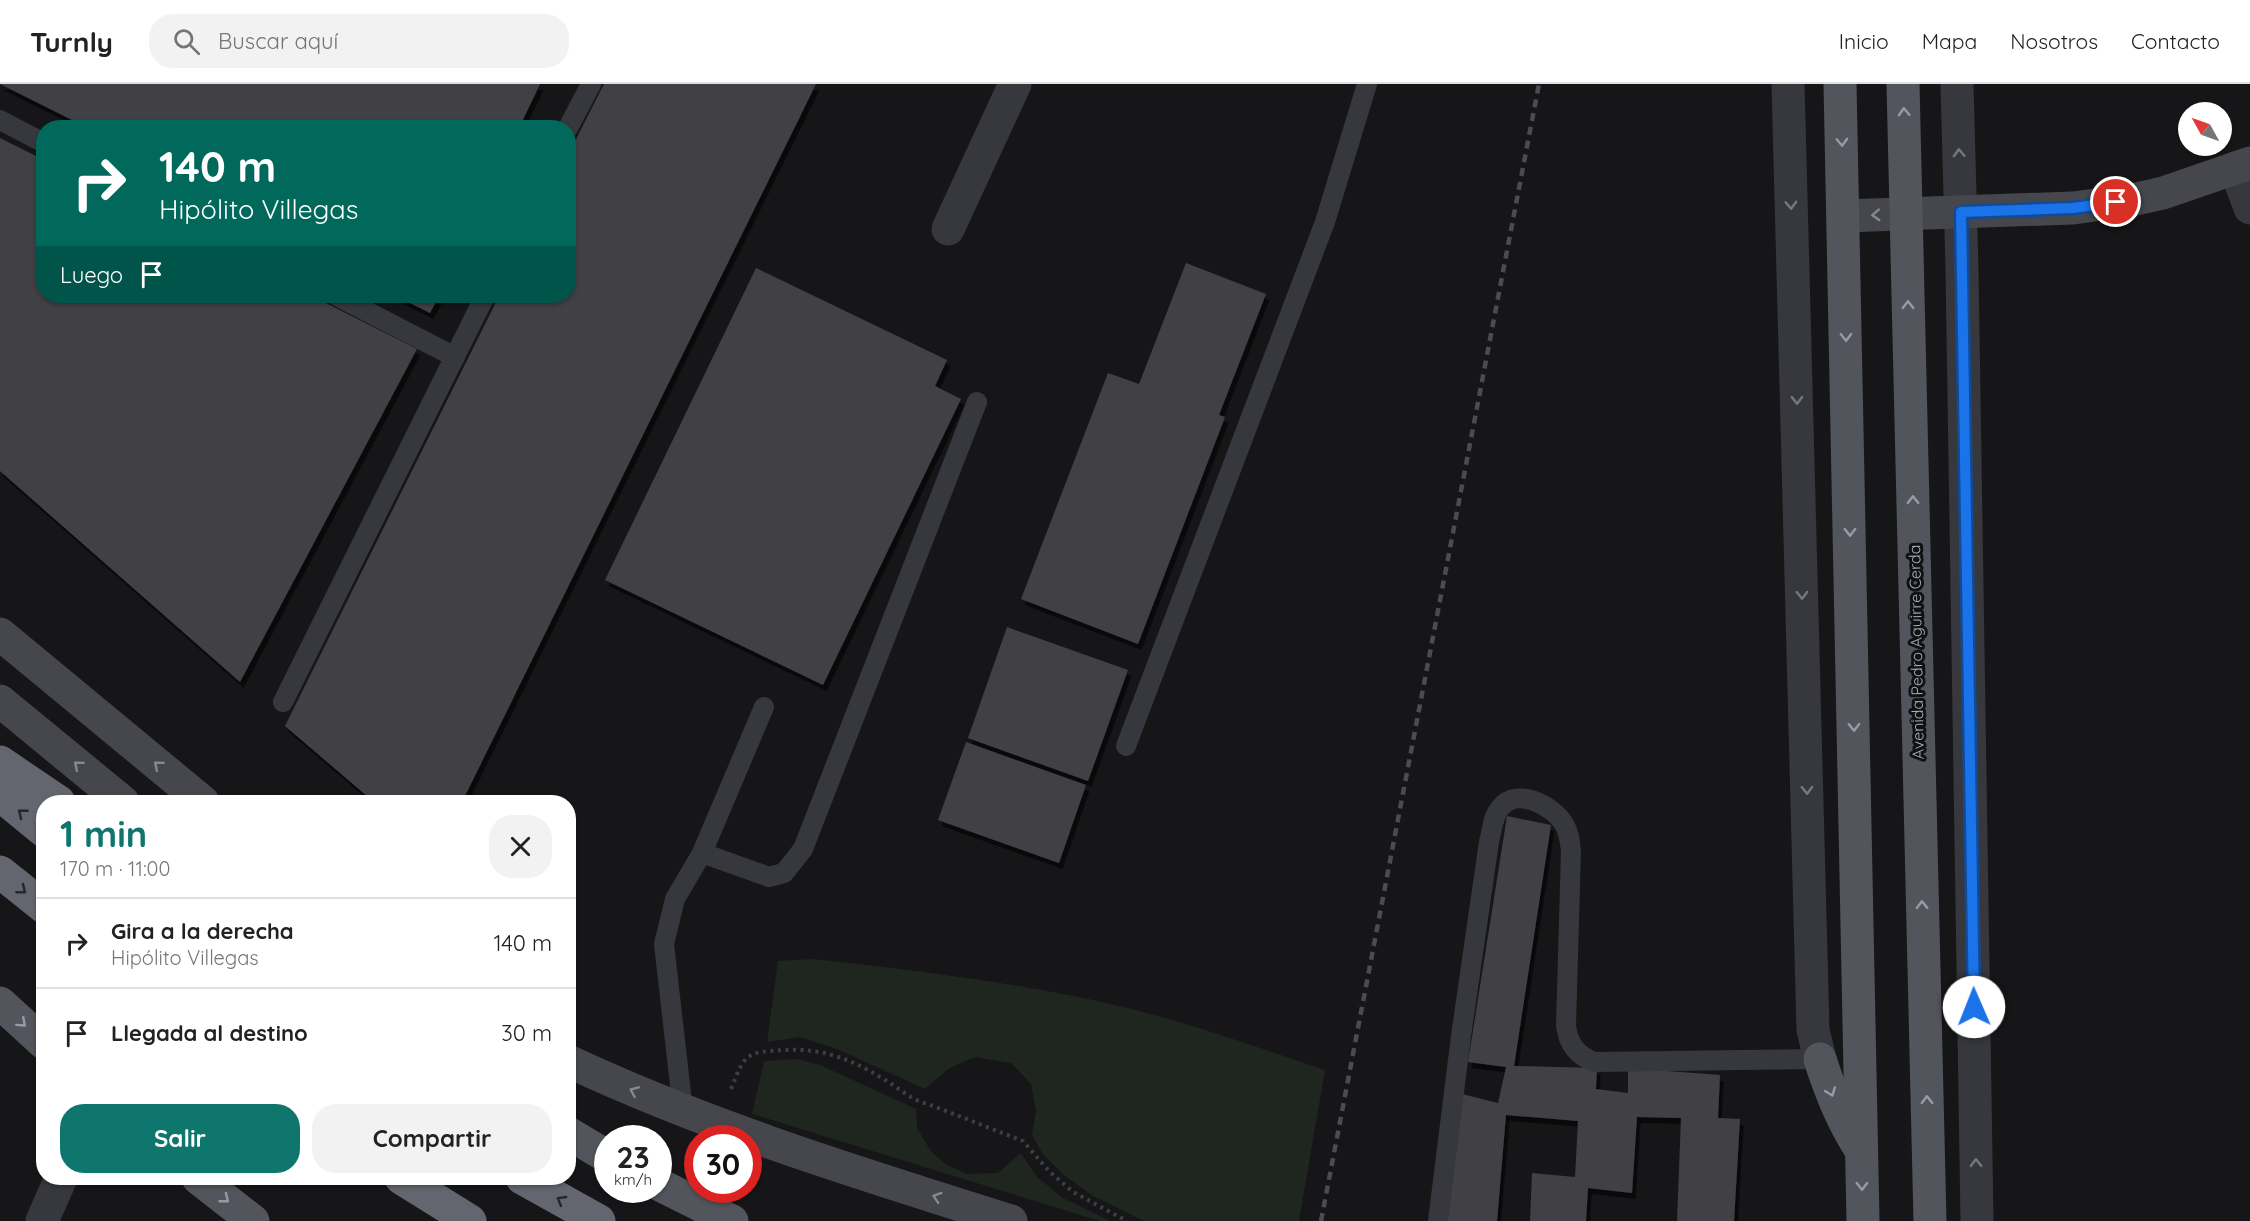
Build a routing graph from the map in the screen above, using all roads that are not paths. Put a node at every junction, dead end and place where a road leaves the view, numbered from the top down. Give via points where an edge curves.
1 (591, 84) edge
2 (1015, 84) edge
3 (1367, 84) edge
4 (1788, 84) edge
5 (1840, 84) edge
6 (1903, 84) edge
7 (1957, 84) edge
8 (0, 120) edge
9 (572, 120) edge
10 (36, 139) edge
11 (2242, 166) edge
12 (2250, 208) edge
13 (1961, 212) junction
14 (1907, 213) junction
15 (1844, 216) junction
16 (948, 229) dead end
17 (351, 303) edge
18 (482, 303) edge
19 (455, 357) junction
20 (977, 402) dead end
21 (0, 634) edge
22 (0, 701) edge
23 (283, 702) dead end
24 (764, 707) dead end
25 (1126, 746) dead end
26 (0, 762) edge
27 (0, 795) edge
28 (49, 795) edge
29 (114, 795) edge
30 (195, 795) edge
31 (36, 824) edge
32 (702, 853) junction
33 (0, 872) edge
34 (36, 901) edge
35 (0, 1003) edge
36 (36, 1036) edge
37 (1820, 1059) junction
38 (576, 1064) edge
39 (683, 1111) junction
40 (576, 1138) edge
41 (594, 1149) edge
42 (1862, 1151) junction
43 (58, 1185) edge
44 (207, 1185) edge
45 (412, 1185) edge
46 (535, 1185) edge
47 (672, 1191) edge
48 (42, 1221) edge
49 (253, 1221) edge
50 (471, 1221) edge
51 (599, 1221) edge
52 (732, 1221) edge
53 (1011, 1221) edge
54 (1438, 1221) edge
55 (1863, 1221) edge
56 (1930, 1221) edge
57 (1977, 1221) edge

1 - 9 lane
2 - 16 street
3 - 25 lane via 1325,222
4 -> 37 street via 1813,1030
5 -> 15 main road
14 -> 6 main road, Avenida Pedro Aguirre Cerda
13 -> 7 street
8 - 10 lane
11 - 12 street
11 - 13 main road via 2163,193 2101,205
13 - 14 main road
57 -> 13 street
14 -> 15 main road
56 -> 14 main road, Avenida Pedro Aguirre Cerda
15 -> 42 main road
17 - 19 lane
18 - 19 lane
19 - 23 lane
20 - 32 lane via 803,849 784,873 769,877
30 -> 21 main road
29 -> 22 main road
24 - 32 lane
26 - 28 highway
31 -> 27 highway
32 - 39 lane via 675,899 664,944
33 -> 34 highway
35 -> 36 main road
37 -> 42 main road via 1845,1125
37 - 54 lane via 1595,1062 1577,1053 1566,1025 1569,837 1554,811 1540,803 1514,798 1496,814 1489,842
39 -> 38 main road
53 -> 39 main road
40 - 41 main road
42 -> 55 main road
43 - 48 street
44 -> 49 main road
45 - 50 highway
51 -> 46 highway
47 - 52 main road

